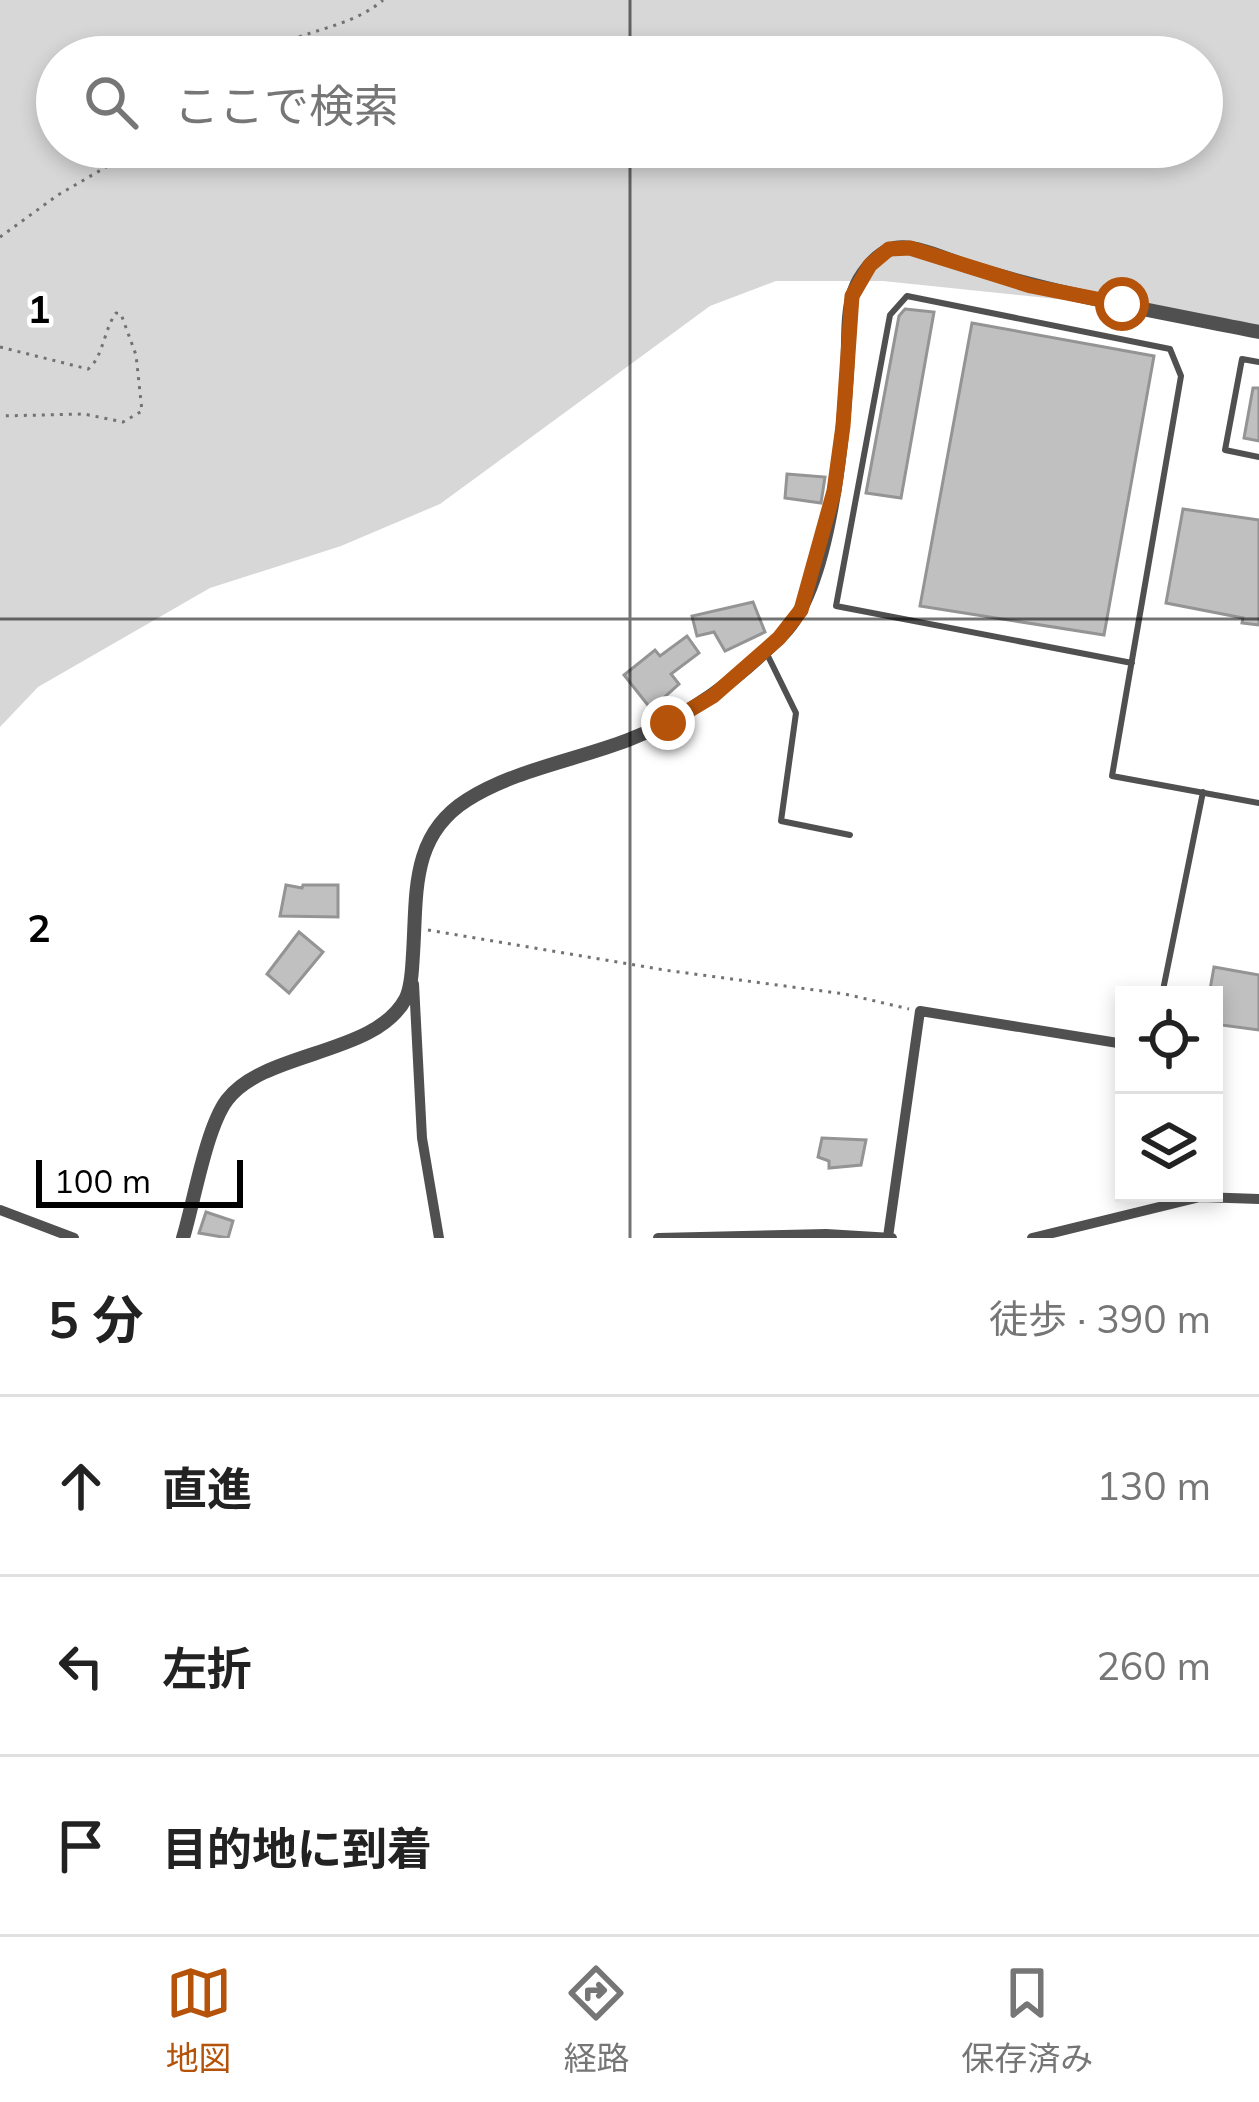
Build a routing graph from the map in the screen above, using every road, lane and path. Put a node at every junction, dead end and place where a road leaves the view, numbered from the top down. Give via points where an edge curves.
1 (382, 0) edge
2 (300, 36) edge
3 (104, 168) edge
4 (0, 237) edge
5 (1259, 332) edge
6 (0, 347) edge
7 (1259, 362) edge
8 (0, 416) edge
9 (1259, 457) edge
10 (766, 650) junction
11 (1132, 663) junction
12 (1203, 792) junction
13 (1259, 803) edge
14 (850, 835) dead end
15 (414, 928) junction
16 (413, 957) junction
17 (1164, 986) edge
18 (920, 1011) junction
19 (1115, 1043) edge
20 (1259, 1199) edge
21 (0, 1210) edge
22 (74, 1238) edge
23 (183, 1238) edge
24 (439, 1238) edge
25 (658, 1238) edge
26 (890, 1238) edge
27 (1032, 1238) edge

1 - 2 path
3 - 4 path
5 - 10 street via 889,249 852,296 834,491 812,580 792,624
6 - 8 path via 88,369 111,319 121,314 142,411 122,422 84,414
7 - 9 lane via 1242,359 1225,450
10 - 14 lane via 796,713 781,821
10 - 15 street via 668,723 482,791 446,816 422,852
11 - 11 lane via 1181,376 1171,349 907,296 890,315 836,606
11 - 12 lane via 1112,776
12 - 13 lane
12 - 17 lane
15 - 16 street
15 - 18 path
16 - 23 street via 407,995 387,1018 250,1082 224,1103
16 - 24 street via 422,1138
18 - 19 street
18 - 26 street
20 - 27 street via 1200,1197
21 - 22 street
25 - 26 street

